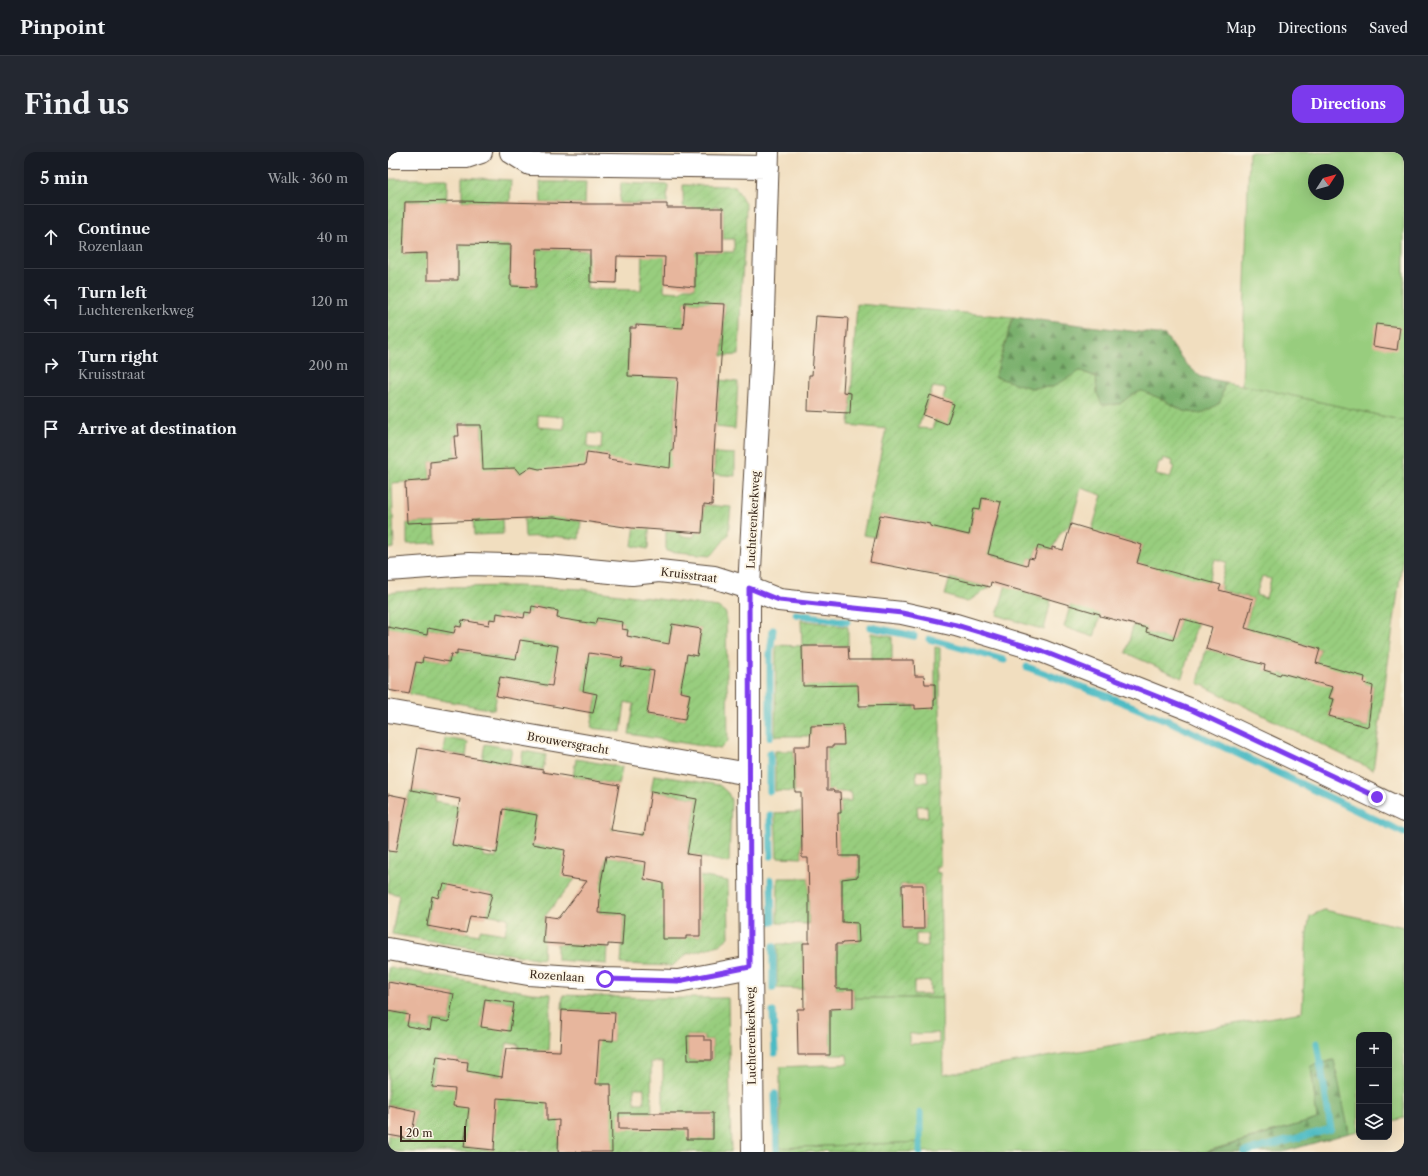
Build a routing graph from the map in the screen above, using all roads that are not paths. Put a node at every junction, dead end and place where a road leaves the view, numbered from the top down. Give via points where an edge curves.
1 (481, 152) edge
2 (511, 152) edge
3 (388, 157) edge
4 (768, 159) edge
5 (388, 570) edge
6 (749, 588) junction
7 (388, 711) edge
8 (749, 774) junction
9 (1404, 810) edge
10 (388, 950) edge
11 (750, 967) junction
12 (753, 1152) edge

1 - 3 street via 466,157
2 - 4 street via 530,164
4 - 6 street, Luchterenkerkweg via 762,345
5 - 6 street, Kruisstraat via 470,564 546,566 632,574 658,571 714,577
6 - 8 street, Luchterenkerkweg
6 - 9 street, Kruisstraat via 779,600 902,613 956,625 1042,651 1194,711
7 - 8 street, Brouwersgracht
8 - 11 street, Luchterenkerkweg
10 - 11 street, Rozenlaan via 528,974 605,979 678,981
11 - 12 street, Luchterenkerkweg

